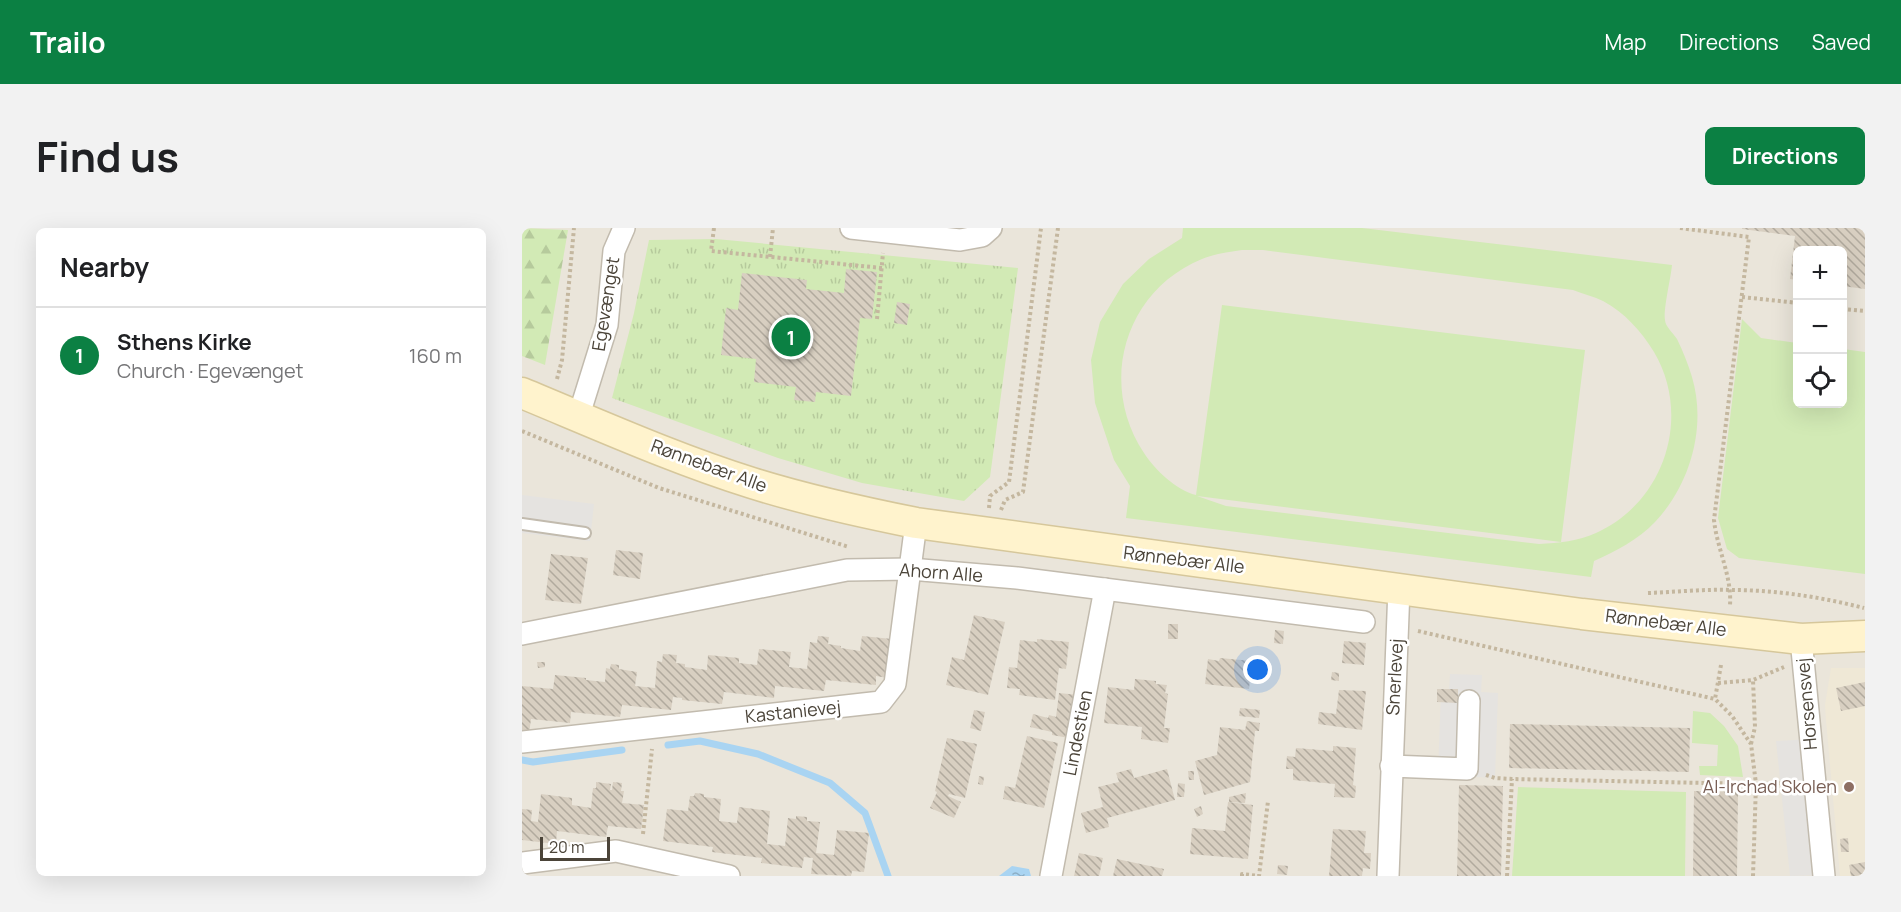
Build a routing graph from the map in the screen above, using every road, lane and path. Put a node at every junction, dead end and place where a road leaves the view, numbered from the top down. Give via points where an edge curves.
1 (574, 228) edge
2 (624, 228) edge
3 (714, 228) edge
4 (773, 228) edge
5 (851, 228) edge
6 (991, 228) edge
7 (1041, 228) edge
8 (1058, 228) edge
9 (1680, 228) edge
10 (886, 232) junction
11 (770, 257) junction
12 (882, 268) junction
13 (1742, 297) junction
14 (1793, 303) edge
15 (1847, 309) edge
16 (1865, 311) edge
17 (876, 319) dead end
18 (522, 393) edge
19 (551, 405) junction
20 (579, 416) junction
21 (522, 432) edge
22 (998, 521) junction
23 (916, 523) junction
24 (522, 525) edge
25 (585, 533) dead end
26 (850, 547) dead end
27 (910, 569) junction
28 (1399, 588) junction
29 (1105, 590) junction
30 (1731, 590) junction
31 (1645, 593) dead end
32 (1730, 604) dead end
33 (1865, 608) edge
34 (1364, 622) dead end
35 (1398, 626) junction
36 (522, 634) edge
37 (1865, 636) edge
38 (1802, 649) junction
39 (1721, 665) dead end
40 (1753, 680) junction
41 (1718, 683) junction
42 (1715, 699) junction
43 (1469, 701) dead end
44 (654, 728) junction
45 (522, 742) edge
46 (1751, 744) junction
47 (1391, 766) junction
48 (1467, 769) junction
49 (1512, 778) junction
50 (1815, 783) junction
51 (1756, 784) junction
52 (1268, 801) dead end
53 (640, 857) junction
54 (522, 863) edge
55 (729, 876) edge
56 (1051, 876) edge
57 (1242, 876) edge
58 (1388, 876) edge
59 (1507, 876) edge
60 (1754, 876) edge
61 (1824, 876) edge

1 - 19 path via 562,360
2 - 20 street, Egevænget via 614,251 606,325
3 - 11 path via 711,251
4 - 11 path
5 - 10 street
6 - 10 street via 982,236 960,240
7 - 22 path via 1009,482 990,496 989,506
8 - 22 path via 1023,492 1005,500
9 - 13 path via 1749,237
10 - 12 path
11 - 12 path
12 - 17 path
13 - 14 path
13 - 30 path via 1714,520
15 - 16 path
18 - 19 main road, Rønnebær Alle
19 - 20 main road, Rønnebær Alle
20 - 23 main road, Rønnebær Alle via 751,483 838,508
21 - 26 path via 659,488
22 - 23 main road, Rønnebær Alle
22 - 28 main road, Rønnebær Alle
23 - 27 street, Kastanievej
24 - 25 lane
27 - 29 street, Ahorn Alle
27 - 36 street, Ahorn Alle via 847,570
27 - 44 street, Kastanievej via 895,684 881,702
28 - 35 street, Snerlevej
28 - 38 main road, Rønnebær Alle
29 - 34 street, Ahorn Alle
29 - 56 street, Lindestien
30 - 31 path
30 - 32 path
30 - 33 path via 1780,593
35 - 42 path
35 - 47 street, Snerlevej
37 - 38 main road, Rønnebær Alle
38 - 40 path
38 - 50 street, Horsensvej
39 - 41 path
40 - 41 path
40 - 46 path via 1755,727
41 - 42 path
42 - 46 path
43 - 48 street
44 - 45 street, Kastanievej
44 - 53 path
46 - 51 path
47 - 48 street
47 - 58 street, Snerlevej
48 - 49 path via 1495,778
49 - 51 path
49 - 59 path
50 - 51 path
50 - 61 street, Horsensvej
51 - 60 path
52 - 57 path via 1259,876
53 - 54 street via 616,852
53 - 55 street

